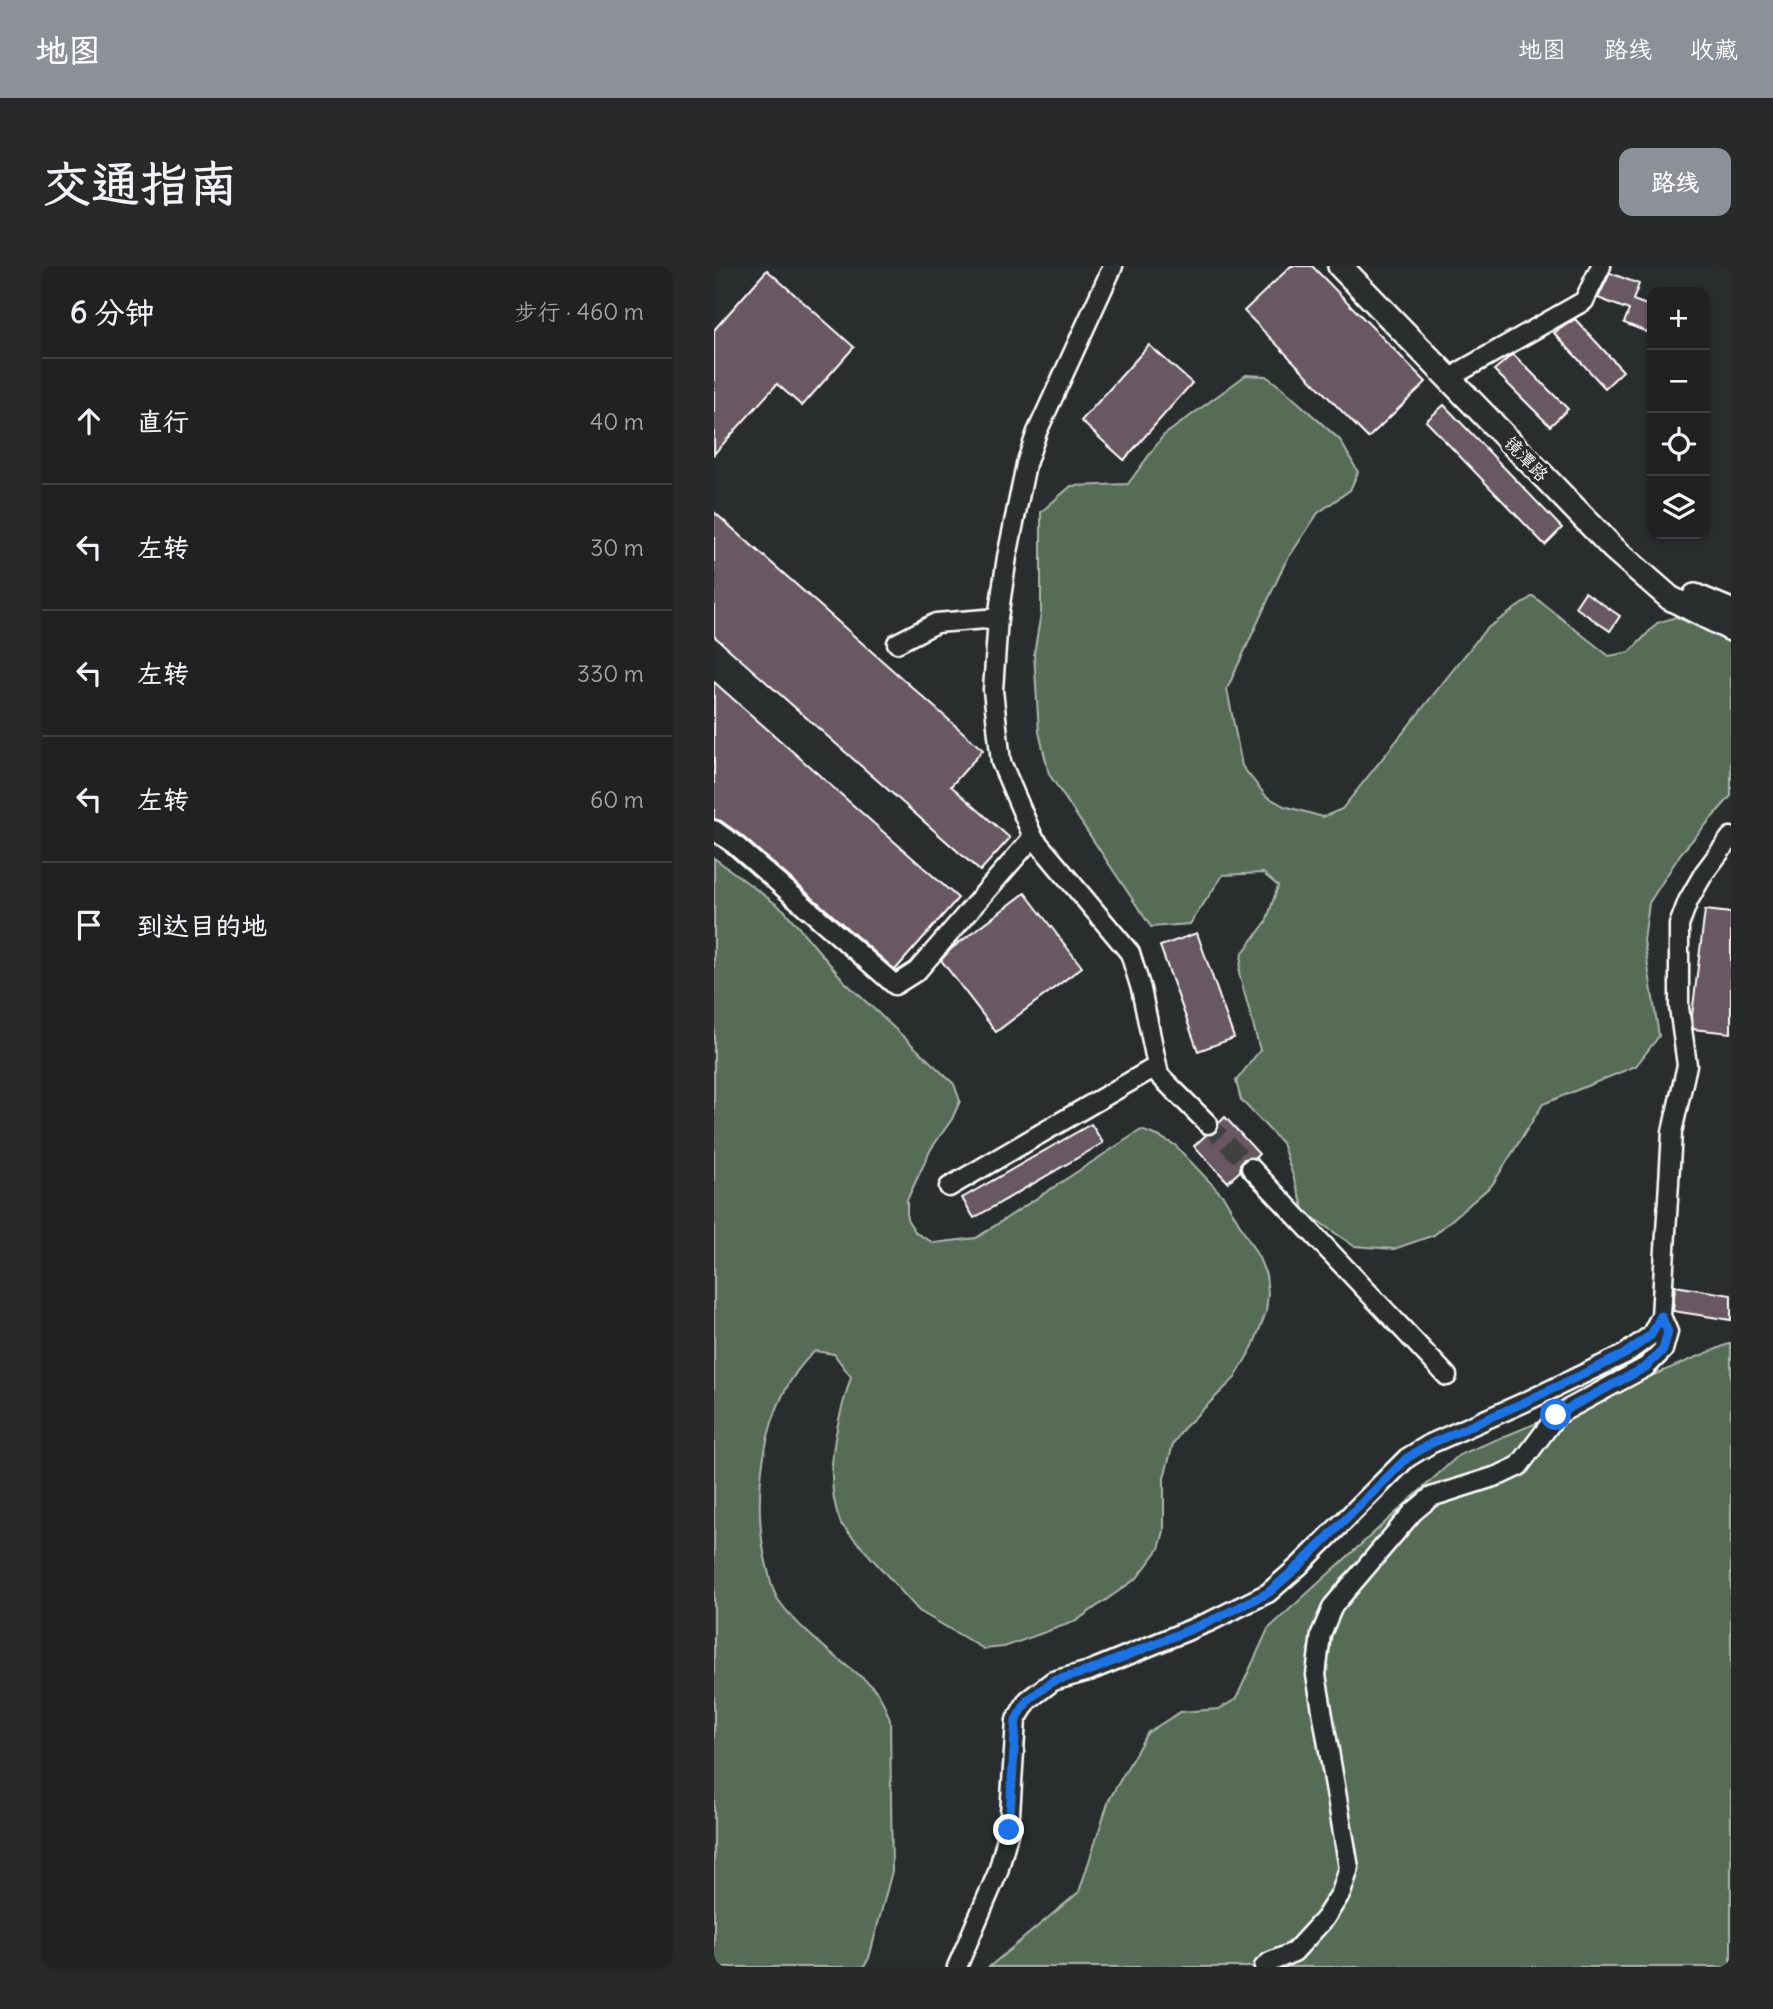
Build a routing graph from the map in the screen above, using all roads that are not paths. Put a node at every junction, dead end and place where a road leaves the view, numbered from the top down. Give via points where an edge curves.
1 (1113, 266) edge
2 (1340, 266) edge
3 (1360, 266) edge
4 (1601, 266) edge
5 (1461, 371) junction
6 (1731, 611) edge
7 (998, 618) junction
8 (1731, 629) edge
9 (897, 643) dead end
10 (714, 830) edge
11 (1033, 836) junction
12 (1731, 837) edge
13 (1157, 1066) junction
14 (1208, 1124) tunnel mouth
15 (1251, 1168) tunnel mouth
16 (949, 1188) dead end
17 (1661, 1316) junction
18 (1447, 1376) dead end
19 (957, 1967) edge
20 (1264, 1967) edge

1 - 7 street via 1026,464
2 - 8 main road, 镜潭路 via 1613,548 1670,598
3 - 5 main road, 镜潭路
4 - 5 street via 1584,301
5 - 6 main road, 镜潭路 via 1622,541 1679,590
7 - 9 street via 936,623
7 - 11 street via 993,690 1001,762
10 - 11 street via 895,985 917,971
11 - 13 street via 1130,953
12 - 17 street via 1704,873 1679,925 1679,1007 1687,1066 1672,1132
13 - 14 street via 1159,1075
13 - 16 street
15 - 18 street
17 - 19 street via 1651,1335 1625,1354 1407,1458 1268,1593 1199,1626 1053,1681 1028,1700 1016,1720 1009,1830 998,1872
17 - 20 street via 1668,1332 1663,1350 1646,1367 1556,1415 1519,1466 1430,1497 1332,1606 1320,1641 1316,1675 1349,1868 1341,1893 1325,1918 1294,1952

